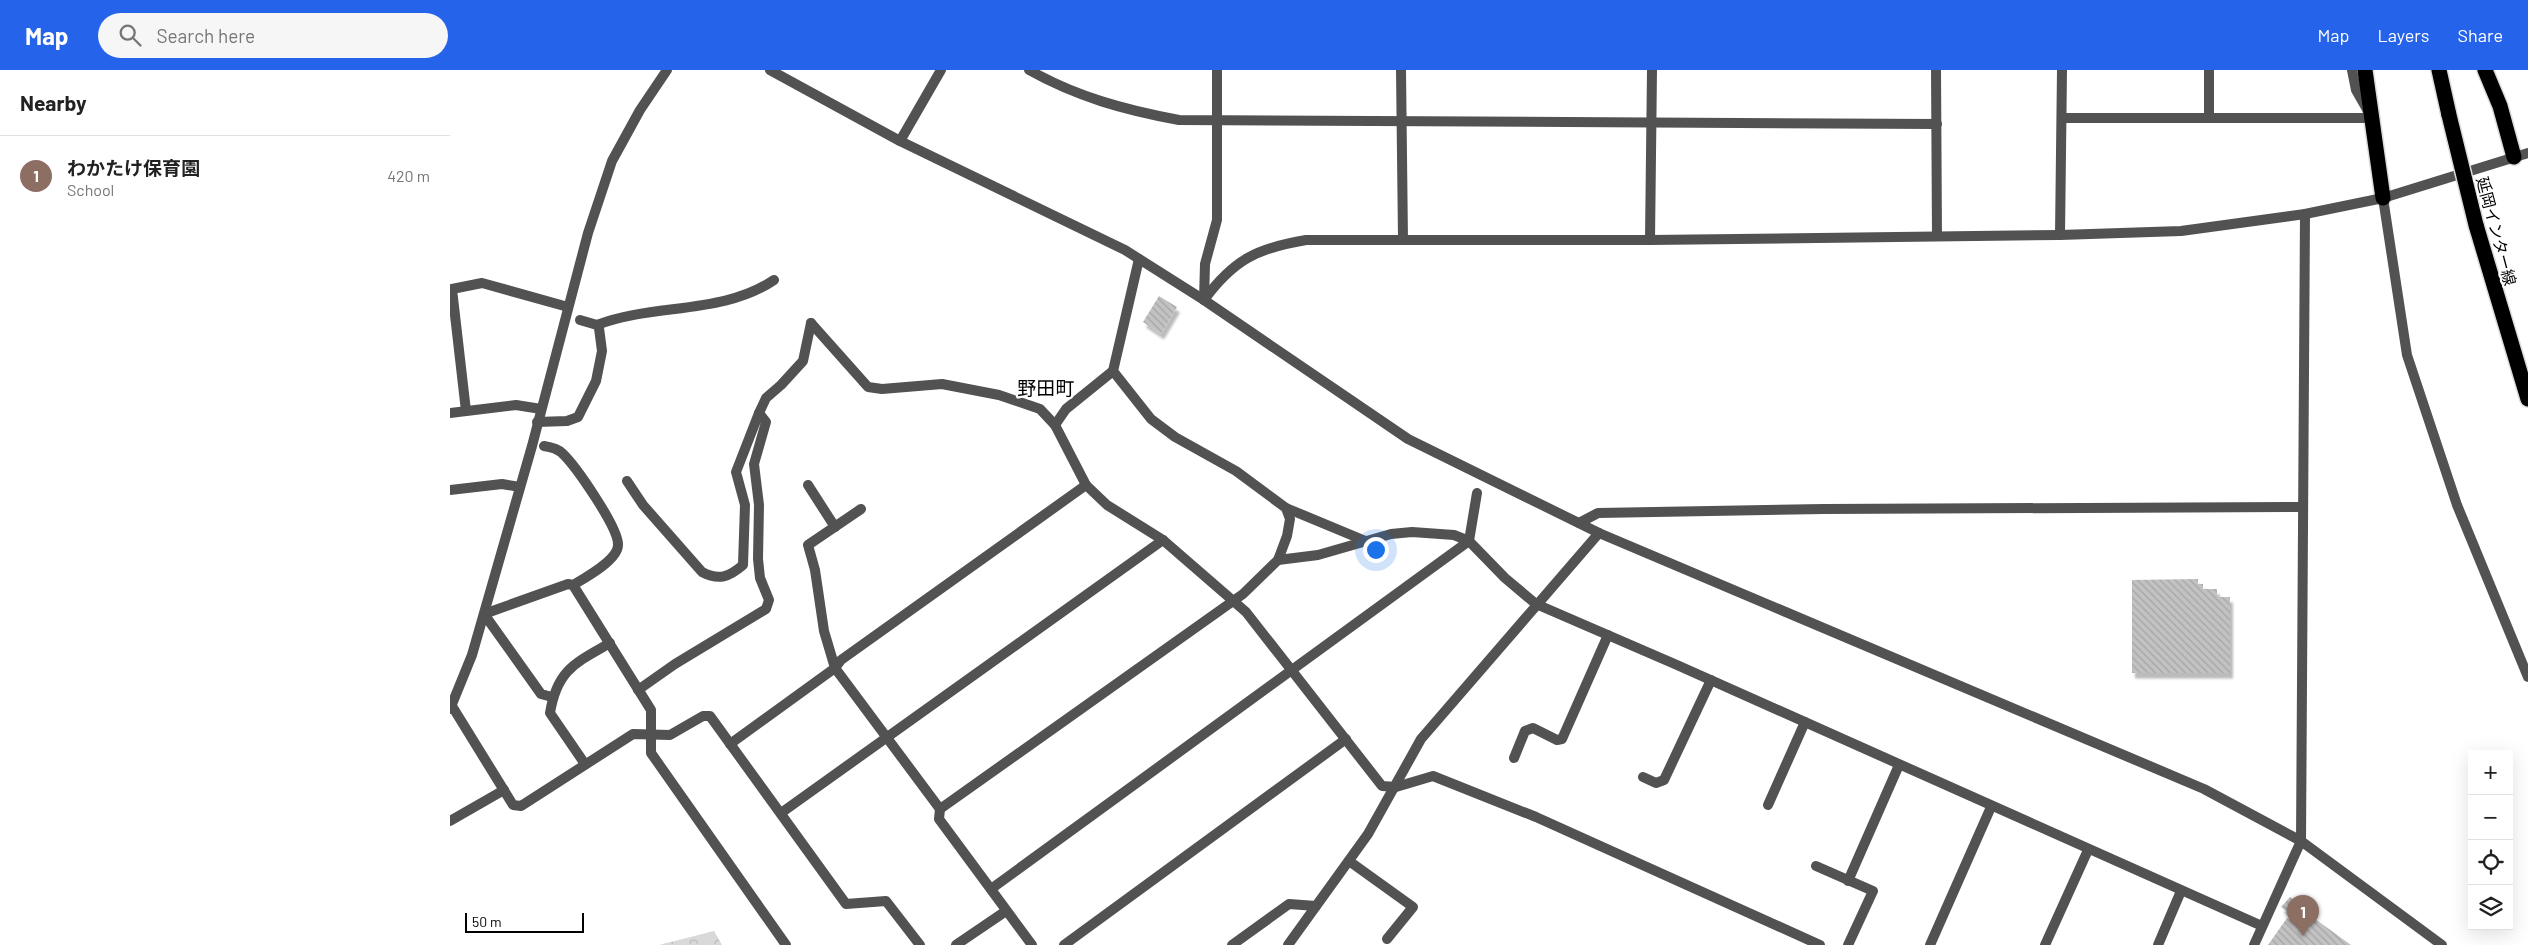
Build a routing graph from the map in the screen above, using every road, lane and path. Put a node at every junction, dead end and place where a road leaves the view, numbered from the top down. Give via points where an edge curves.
1 (667, 70) edge
2 (770, 70) edge
3 (940, 70) edge
4 (1029, 70) edge
5 (1216, 70) edge
6 (1401, 70) edge
7 (1652, 70) edge
8 (1936, 70) edge
9 (2062, 70) edge
10 (2209, 70) edge
11 (2352, 70) edge
12 (2365, 70) edge
13 (2439, 70) edge
14 (2485, 70) edge
15 (2062, 118) junction
16 (2208, 118) junction
17 (2372, 118) junction
18 (1401, 120) junction
19 (1216, 122) junction
20 (1652, 122) junction
21 (1937, 124) junction
22 (900, 141) junction
23 (2521, 155) edge
24 (2383, 198) junction
25 (2305, 214) junction
26 (2060, 235) junction
27 (1937, 236) junction
28 (1402, 240) junction
29 (1650, 240) junction
30 (1140, 259) junction
31 (774, 280) dead end
32 (451, 289) edge
33 (1204, 300) junction
34 (568, 306) junction
35 (580, 320) dead end
36 (597, 325) junction
37 (1113, 371) junction
38 (2528, 399) edge
39 (541, 409) junction
40 (466, 411) junction
41 (450, 413) edge
42 (759, 413) junction
43 (537, 422) junction
44 (1055, 425) junction
45 (544, 446) dead end
46 (627, 481) dead end
47 (808, 485) dead end
48 (1086, 485) junction
49 (520, 488) junction
50 (450, 490) edge
51 (1476, 493) dead end
52 (861, 508) dead end
53 (1286, 508) junction
54 (2303, 508) junction
55 (1579, 523) junction
56 (835, 526) junction
57 (1599, 533) junction
58 (1163, 540) junction
59 (1469, 541) junction
60 (1368, 542) junction
61 (1278, 560) junction
62 (574, 585) junction
63 (1234, 600) junction
64 (1536, 604) junction
65 (484, 614) junction
66 (1608, 635) junction
67 (610, 643) junction
68 (836, 668) junction
69 (1291, 668) junction
70 (2528, 677) edge
71 (1711, 680) junction
72 (638, 690) junction
73 (552, 697) junction
74 (451, 708) edge
75 (1805, 722) junction
76 (651, 734) junction
77 (886, 736) junction
78 (1346, 739) junction
79 (730, 744) junction
80 (1514, 758) dead end
81 (585, 764) junction
82 (1899, 765) junction
83 (1643, 777) dead end
84 (1396, 786) junction
85 (504, 790) junction
86 (1768, 805) dead end
87 (1991, 806) junction
88 (940, 809) junction
89 (780, 814) junction
90 (450, 821) edge
91 (2301, 841) junction
92 (2088, 850) junction
93 (1348, 862) junction
94 (1816, 866) dead end
95 (1848, 881) junction
96 (990, 889) junction
97 (2181, 891) junction
98 (1316, 906) junction
99 (1006, 910) junction
100 (2262, 926) junction
101 (1387, 939) dead end
102 (786, 945) edge
103 (920, 945) edge
104 (956, 945) edge
105 (1032, 945) edge
106 (1064, 945) edge
107 (1232, 945) edge
108 (1288, 945) edge
109 (1820, 945) edge
110 (1848, 945) edge
111 (1930, 945) edge
112 (2045, 945) edge
113 (2158, 945) edge
114 (2254, 945) edge
115 (2442, 945) edge

1 - 34 street via 612,161
2 - 22 street
3 - 22 street
4 - 19 street via 1058,87 1133,112 1178,120
5 - 19 street
6 - 18 street
7 - 20 street
8 - 21 street
9 - 15 street
10 - 16 street
11 - 17 street via 2356,90
12 - 17 highway
13 - 38 highway, 延岡インター線, bridge via 2476,225
14 - 23 highway
15 - 16 street
15 - 26 street
16 - 17 street
17 - 24 highway
18 - 19 street
18 - 20 street
18 - 28 street
19 - 33 street via 1218,220 1205,264
20 - 21 street
20 - 29 street
21 - 27 street
22 - 30 street
23 - 24 street
24 - 25 street
24 - 70 street via 2407,355 2457,505
25 - 26 street via 2181,231
25 - 54 street
26 - 27 street
27 - 29 street
28 - 29 street
28 - 33 street via 1306,240 1275,245 1254,252 1231,268
30 - 33 street
30 - 37 street
31 - 36 street via 733,298 697,306 634,313
32 - 34 street via 482,283
32 - 40 street
33 - 55 street via 1408,440
34 - 39 street
35 - 36 street
36 - 43 street via 602,351 596,381 578,417 567,421
37 - 44 street via 1066,408
37 - 53 street via 1151,420 1236,471
39 - 40 street via 516,405
39 - 43 street
40 - 41 street
42 - 44 street via 766,398 803,361 811,323 868,387 882,389 942,384 999,395 1040,409
42 - 46 street via 736,472 745,505 743,565 734,573 724,578 713,578 702,572 643,505
42 - 72 street via 766,422 754,464 759,505 758,559 760,578 768,600 766,609
43 - 49 street
44 - 48 street
45 - 62 street via 561,451 577,472 615,532 619,545 615,554 595,572
47 - 56 street
48 - 58 street via 1107,505
48 - 68 street via 841,660
49 - 50 street via 502,484
49 - 65 street
51 - 59 street
52 - 56 street
53 - 60 street
53 - 61 street via 1289,528
54 - 55 street via 1598,513
54 - 91 street
55 - 57 street
56 - 68 street via 808,544 824,631
57 - 64 street
57 - 91 street via 2204,789
58 - 63 street
58 - 77 street via 896,732
59 - 60 street via 1454,535 1412,532 1391,534
59 - 64 street
59 - 69 street
60 - 61 street via 1318,555
61 - 63 street
62 - 65 street via 568,584
62 - 67 street
63 - 69 street
63 - 88 street
64 - 66 street
64 - 84 street via 1421,739
65 - 73 street via 541,694
65 - 74 street
66 - 71 street
66 - 80 street via 1562,739 1557,740 1533,728 1525,731
67 - 72 street
67 - 73 street via 572,665
68 - 77 street
68 - 79 street
69 - 78 street
69 - 96 street
71 - 75 street
71 - 83 street via 1664,780 1656,783
72 - 76 street via 651,710
73 - 81 street via 550,713
74 - 85 street
75 - 82 street
75 - 86 street
76 - 79 street via 670,735 703,716 710,716
76 - 81 street via 633,734
76 - 102 street via 651,753
77 - 88 street
77 - 89 street
78 - 84 street via 1382,786
78 - 106 street
79 - 89 street
81 - 85 street via 521,806 513,805
82 - 87 street
82 - 95 street
84 - 93 street
84 - 109 street via 1433,776 1536,817
85 - 90 street
87 - 92 street
87 - 111 street
88 - 96 street via 939,819
89 - 103 street via 846,904 886,901
91 - 100 street
91 - 115 street
92 - 97 street
92 - 112 street
93 - 98 street
93 - 101 street via 1413,907
94 - 95 street
95 - 110 street via 1873,892
96 - 99 street
97 - 100 street
97 - 113 street
98 - 107 street via 1289,904
98 - 108 street
99 - 104 street
99 - 105 street
100 - 114 street

